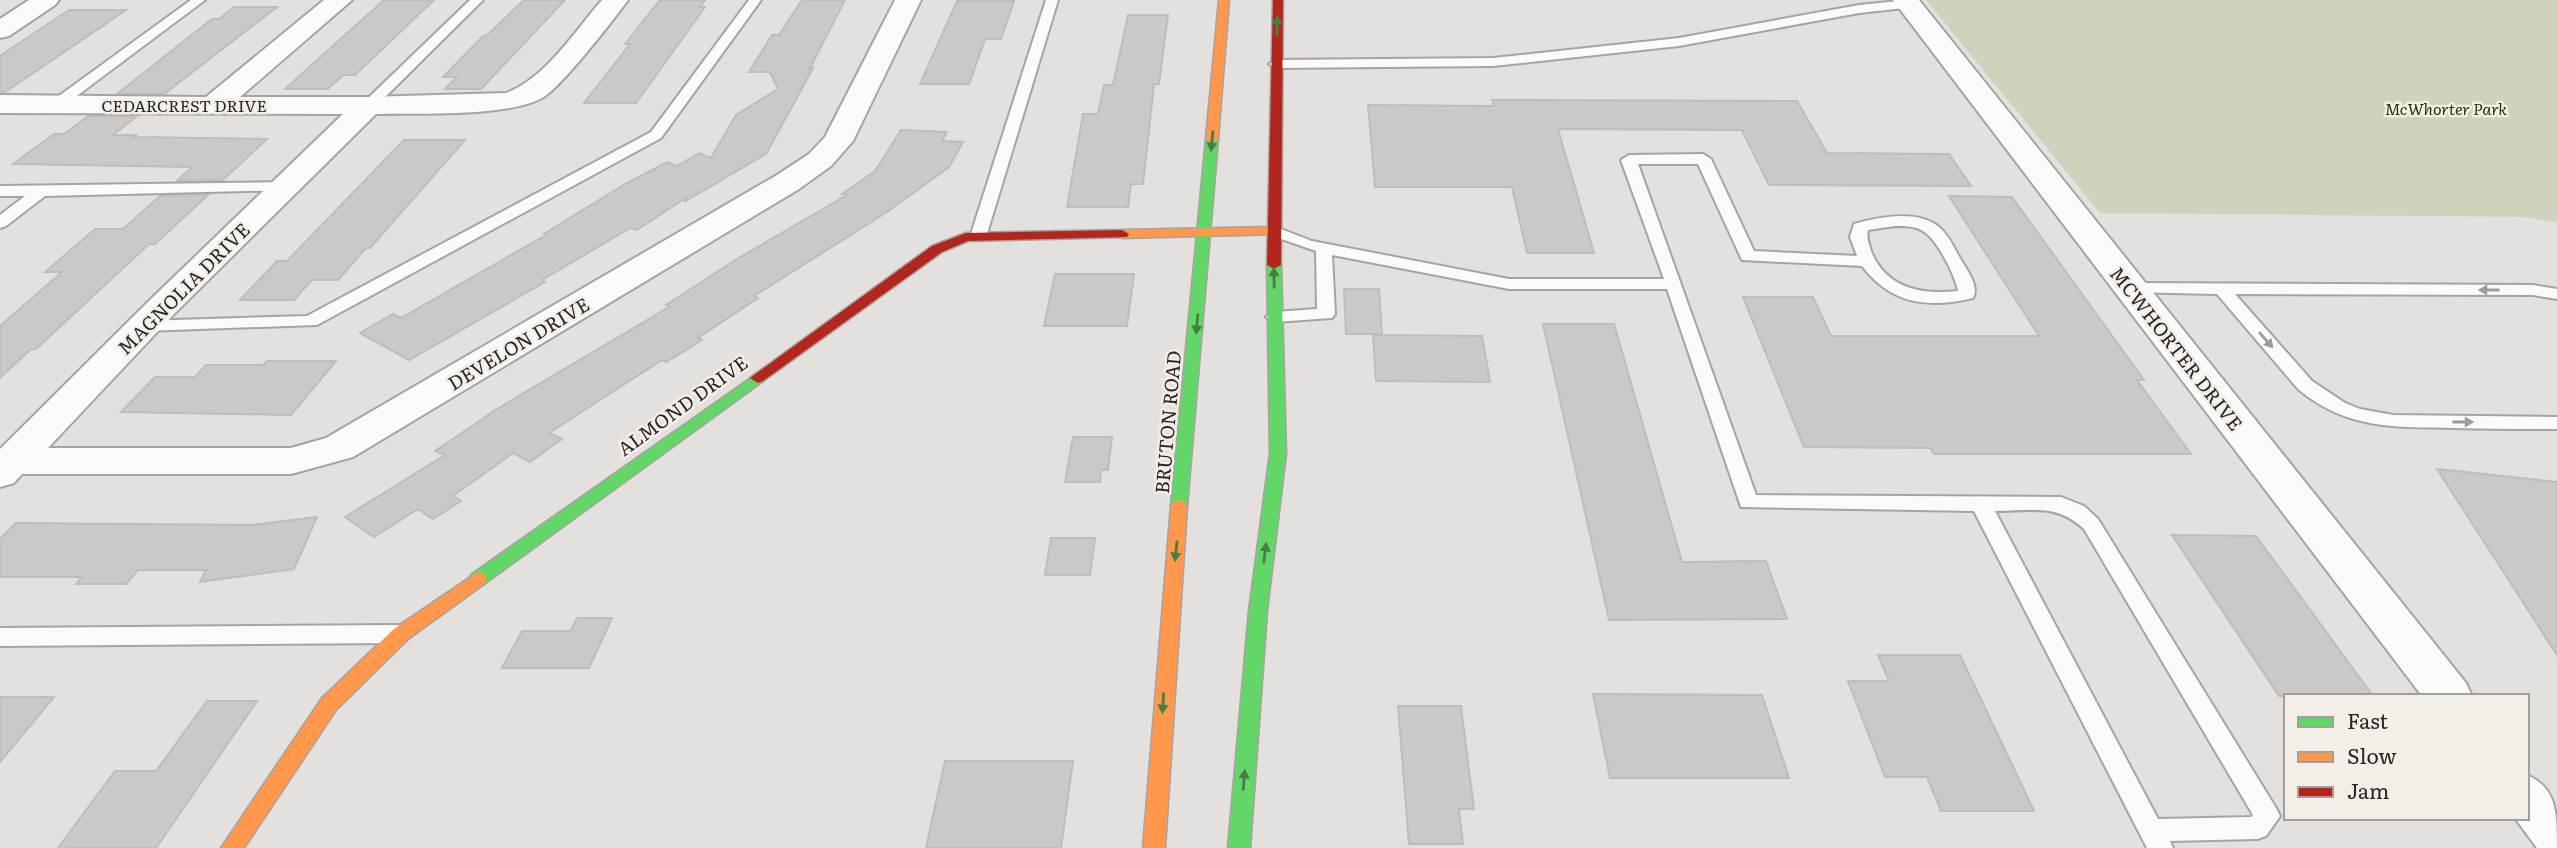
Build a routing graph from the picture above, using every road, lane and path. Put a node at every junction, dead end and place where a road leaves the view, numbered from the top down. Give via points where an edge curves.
1 (46, 0) edge
2 (199, 0) edge
3 (339, 0) edge
4 (477, 0) edge
5 (615, 0) edge
6 (755, 0) edge
7 (908, 0) edge
8 (1052, 0) edge
9 (1224, 0) edge
10 (1278, 0) edge
11 (1907, 2) edge
12 (0, 30) edge
13 (1276, 64) junction
14 (0, 104) edge
15 (57, 104) junction
16 (212, 106) junction
17 (368, 106) junction
18 (285, 187) junction
19 (0, 191) edge
20 (41, 191) junction
21 (0, 223) edge
22 (1273, 231) junction
23 (1205, 232) junction
24 (978, 237) junction
25 (1324, 248) junction
26 (1867, 261) junction
27 (1674, 284) junction
28 (2131, 288) junction
29 (2222, 289) junction
30 (2557, 294) edge
31 (1275, 317) junction
32 (143, 326) junction
33 (2557, 423) edge
34 (6, 467) edge
35 (1981, 503) junction
36 (401, 634) junction
37 (0, 637) edge
38 (2447, 694) edge
39 (2529, 799) edge
40 (2557, 834) edge
41 (2156, 839) edge
42 (232, 848) edge
43 (1154, 848) edge
44 (1238, 848) edge

1 - 12 street
2 - 15 lane
3 - 16 street
4 - 17 lane
5 - 17 street, CEDARCREST DRIVE via 534,92 484,104
6 - 32 lane via 656,135 312,321
7 - 34 street, DEVELON DRIVE via 838,141 820,160 339,449 291,461
8 - 24 lane
9 -> 23 main road, BRUTON ROAD
13 -> 10 main road
11 - 13 lane via 1679,42 1493,62
11 - 28 street, MCWHORTER DRIVE
13 - 22 main road
14 - 15 street, CEDARCREST DRIVE
15 - 16 street, CEDARCREST DRIVE
16 - 17 street, CEDARCREST DRIVE
17 - 18 street, MAGNOLIA DRIVE
18 - 20 lane
18 - 32 street, MAGNOLIA DRIVE
19 - 20 lane
20 - 21 lane
22 - 23 main road, ALMOND DRIVE
22 - 25 lane
31 -> 22 main road
23 - 24 main road, ALMOND DRIVE
23 -> 43 main road, BRUTON ROAD via 1168,635
24 - 36 main road, ALMOND DRIVE via 937,249 902,272
25 - 27 lane via 1509,284
25 - 31 lane via 1326,314
26 - 26 lane via 1858,237 1860,227 1915,222 1939,237 1967,284 1967,293 1918,296 1885,283
26 - 27 lane via 1748,256 1703,159 1629,160
27 - 35 lane via 1748,502
28 - 29 lane
28 - 38 street, MCWHORTER DRIVE
30 -> 29 lane via 2533,290
29 -> 33 lane via 2310,390 2348,413 2385,422
44 -> 31 main road via 1258,611 1278,453
32 - 34 street, MAGNOLIA DRIVE
35 - 41 lane
35 - 41 lane via 2061,503 2091,524 2266,816 2257,828
36 - 37 lane
36 - 42 main road, ALMOND DRIVE via 329,704
39 - 40 street

